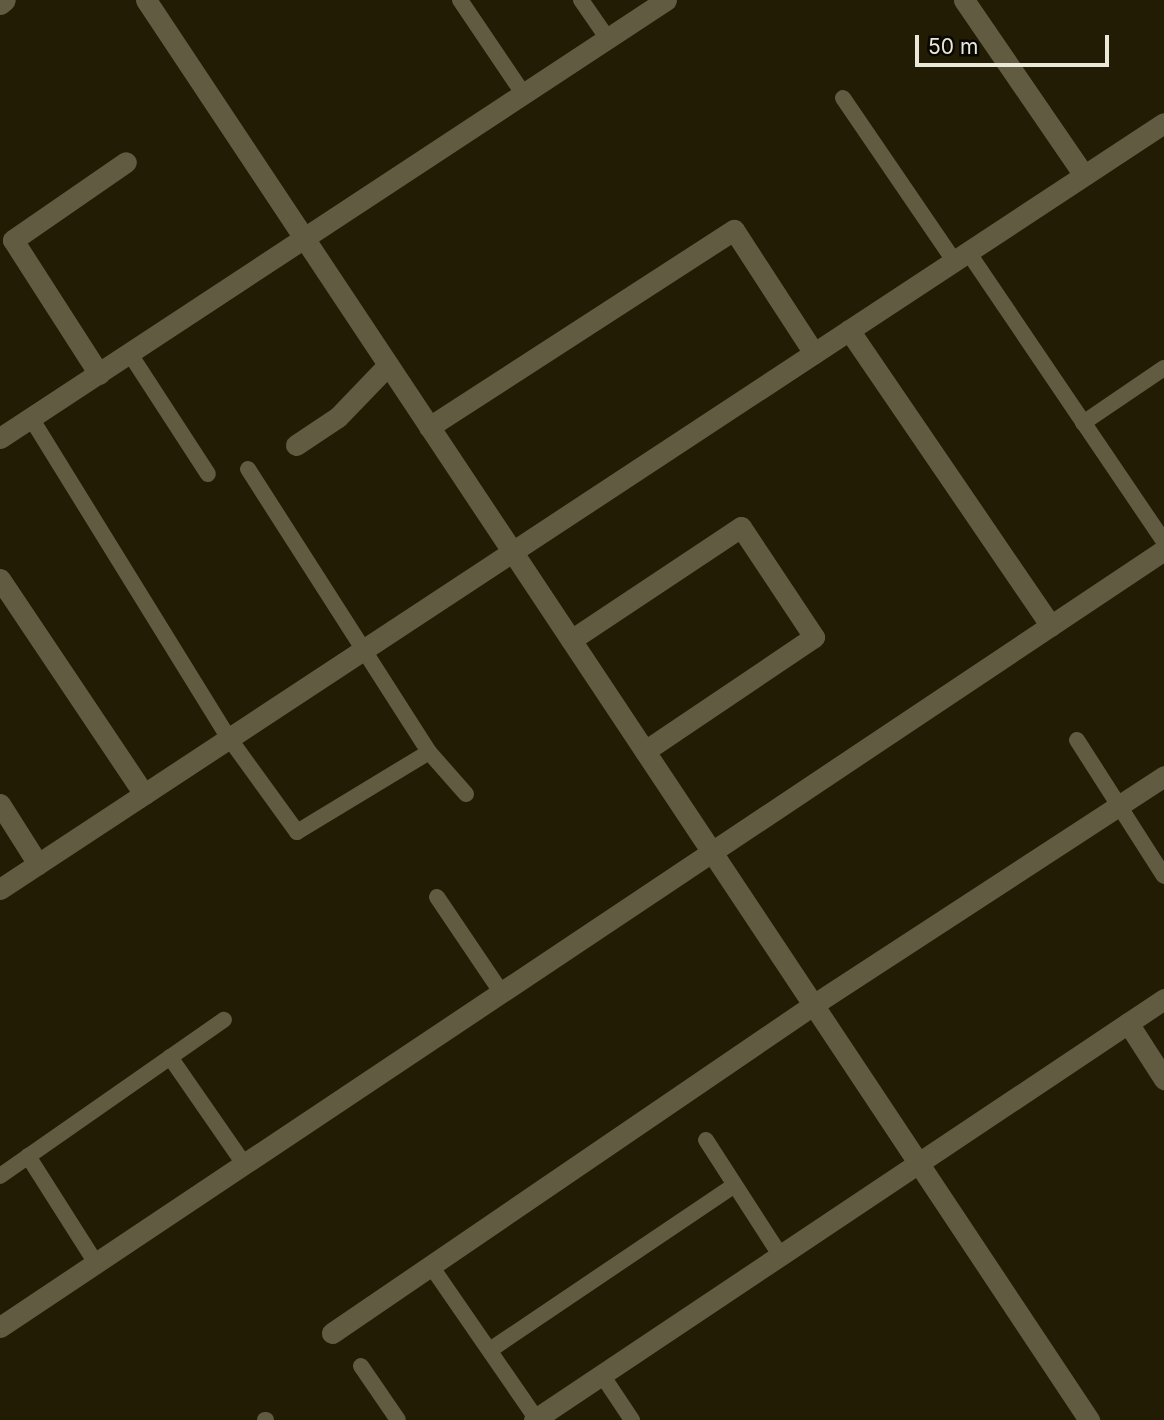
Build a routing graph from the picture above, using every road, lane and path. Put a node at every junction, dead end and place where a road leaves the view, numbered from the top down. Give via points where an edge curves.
1 (5, 0) edge
2 (146, 0) edge
3 (460, 0) edge
4 (581, 0) edge
5 (666, 0) edge
6 (964, 0) edge
7 (0, 4) edge
8 (608, 39) junction
9 (524, 95) junction
10 (843, 98) dead end
11 (1164, 122) edge
12 (126, 162) dead end
13 (1084, 175) junction
14 (306, 240) junction
15 (961, 256) junction
16 (849, 330) junction
17 (814, 353) junction
18 (130, 354) junction
19 (388, 365) junction
20 (1164, 368) edge
21 (99, 374) junction
22 (31, 418) junction
23 (1083, 423) junction
24 (429, 426) junction
25 (0, 438) edge
26 (296, 445) dead end
27 (248, 468) dead end
28 (208, 474) dead end
29 (1164, 541) edge
30 (1164, 550) edge
31 (512, 552) junction
32 (0, 579) edge
33 (1051, 626) junction
34 (571, 640) junction
35 (363, 650) junction
36 (229, 738) junction
37 (1077, 740) dead end
38 (645, 751) junction
39 (429, 752) junction
40 (1164, 776) edge
41 (466, 793) dead end
42 (145, 794) junction
43 (0, 804) edge
44 (1119, 805) junction
45 (712, 852) junction
46 (38, 864) junction
47 (1164, 876) edge
48 (0, 889) edge
49 (437, 897) dead end
50 (501, 992) junction
51 (1164, 999) edge
52 (813, 1005) junction
53 (224, 1020) dead end
54 (1128, 1023) junction
55 (170, 1057) junction
56 (1164, 1079) edge
57 (706, 1140) dead end
58 (28, 1156) junction
59 (918, 1163) junction
60 (244, 1164) junction
61 (0, 1176) edge
62 (735, 1185) junction
63 (780, 1255) junction
64 (96, 1263) junction
65 (431, 1266) junction
66 (0, 1327) edge
67 (332, 1333) dead end
68 (489, 1350) junction
69 (361, 1366) dead end
70 (602, 1375) junction
71 (535, 1419) edge
72 (398, 1420) edge
73 (632, 1420) edge
74 (1089, 1420) edge

1 - 7 street
2 - 14 street
3 - 9 lane
4 - 8 lane
5 - 8 street
6 - 13 street
8 - 9 street
9 - 14 street
10 - 15 lane
11 - 13 street
12 - 21 street via 13,240
13 - 15 street
14 - 18 street
14 - 19 street
15 - 16 street
15 - 23 lane
16 - 17 street
16 - 33 street
17 - 24 street via 734,230
17 - 31 street
18 - 21 street
18 - 28 lane
19 - 24 street
19 - 26 street via 338,417
20 - 23 lane
21 - 22 street
22 - 25 street
22 - 36 lane
23 - 29 lane
24 - 31 street
27 - 35 lane
30 - 33 street
31 - 34 street
31 - 35 street
32 - 42 street
33 - 45 street
34 - 38 street
34 - 38 street via 741,527 814,637
35 - 36 street
35 - 39 lane
36 - 39 lane via 297,832
36 - 42 street
37 - 44 lane
38 - 45 street
39 - 41 lane
40 - 44 street
42 - 46 street
43 - 46 street
44 - 47 lane
44 - 52 street
45 - 50 street
45 - 52 street
46 - 48 street
49 - 50 lane
50 - 60 street
51 - 54 street
52 - 59 street
52 - 65 street
53 - 55 lane
54 - 56 street
54 - 59 street
55 - 58 lane
55 - 60 lane
57 - 62 lane
58 - 61 lane
58 - 64 lane
59 - 63 street
59 - 74 street
60 - 64 street
62 - 63 lane
62 - 68 lane
63 - 70 street
64 - 66 street
65 - 67 street
65 - 68 lane
68 - 71 lane
69 - 72 lane
70 - 71 street
70 - 73 lane

